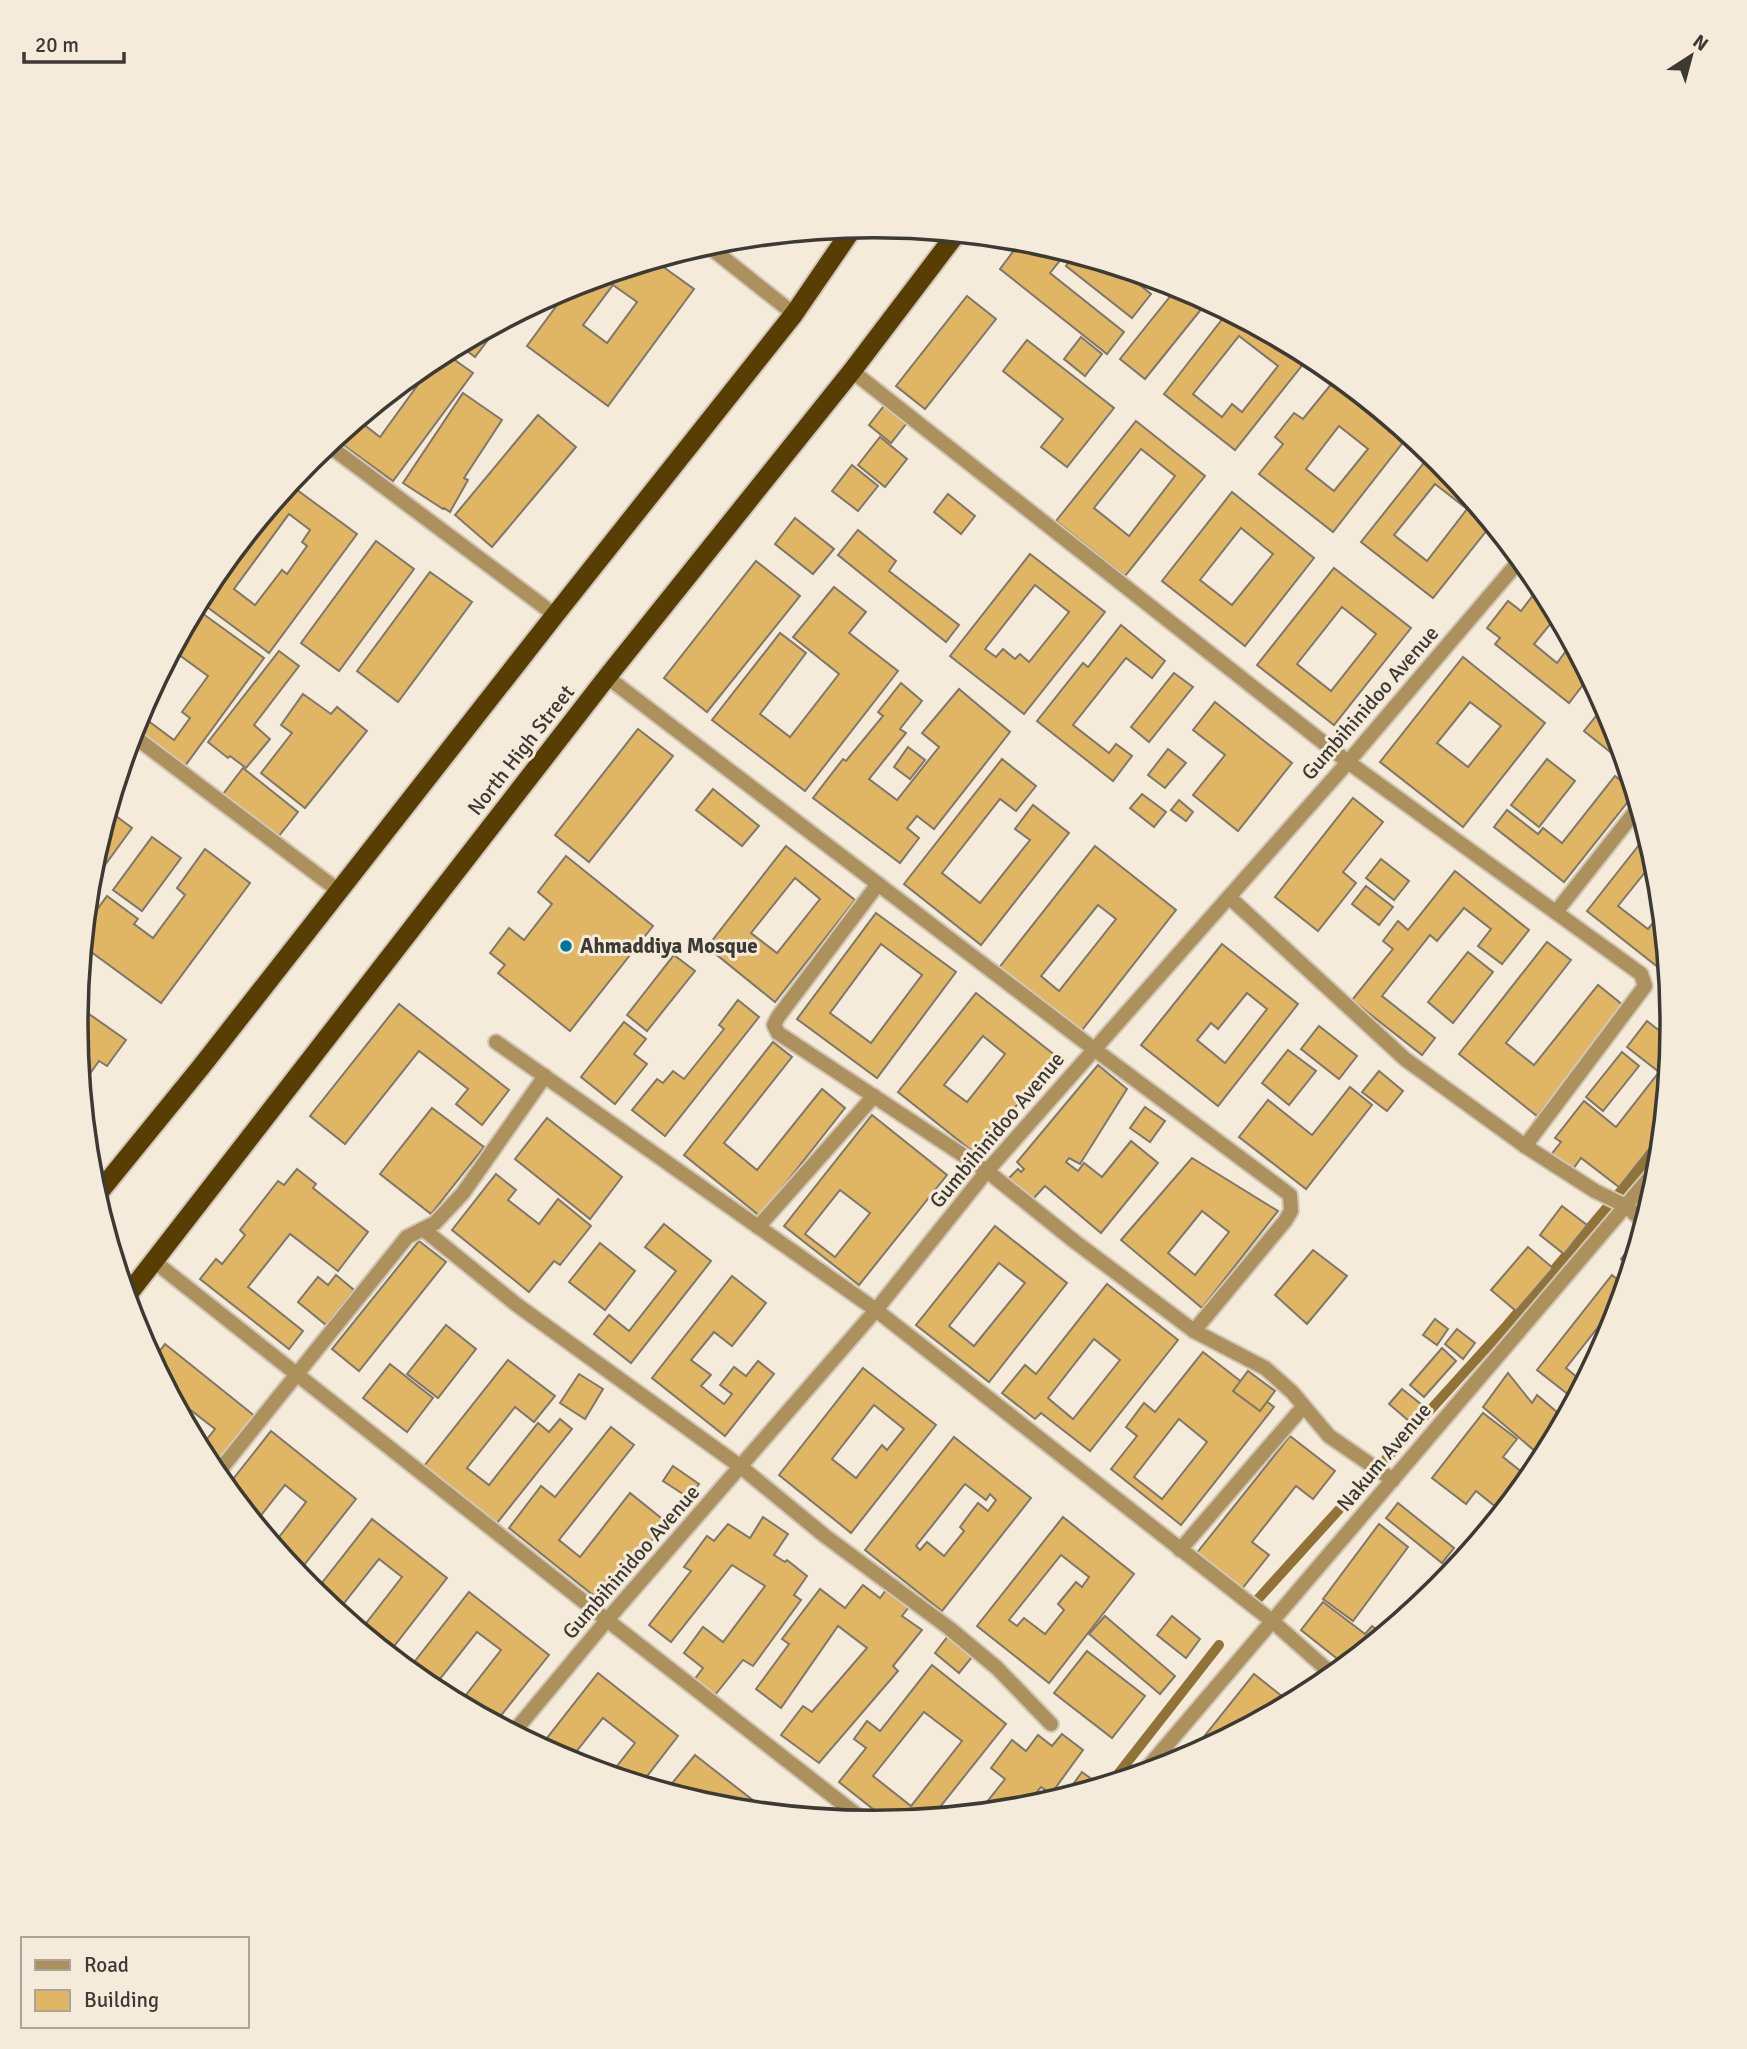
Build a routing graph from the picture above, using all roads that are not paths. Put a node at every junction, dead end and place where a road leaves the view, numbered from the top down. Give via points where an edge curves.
1 (845, 239) edge
2 (950, 242) edge
3 (718, 254) edge
4 (794, 314) junction
5 (852, 371) junction
6 (337, 451) edge
7 (1513, 568) edge
8 (555, 615) junction
9 (607, 677) junction
10 (141, 741) edge
11 (1348, 762) junction
12 (1632, 816) edge
13 (878, 884) junction
14 (339, 891) junction
15 (1229, 897) junction
16 (1556, 912) junction
17 (496, 1042) dead end
18 (1094, 1049) junction
19 (545, 1076) junction
20 (874, 1096) junction
21 (1525, 1146) junction
22 (987, 1171) junction
23 (105, 1185) edge
24 (1642, 1187) edge
25 (1626, 1206) junction
26 (1636, 1215) edge
27 (758, 1227) junction
28 (423, 1229) junction
29 (155, 1262) junction
30 (133, 1288) edge
31 (876, 1310) junction
32 (1194, 1331) junction
33 (298, 1375) junction
34 (1303, 1407) junction
35 (223, 1466) edge
36 (740, 1467) junction
37 (1392, 1480) junction
38 (1180, 1550) junction
39 (607, 1620) junction
40 (1272, 1621) junction
41 (1325, 1668) edge
42 (1051, 1724) dead end
43 (519, 1725) edge
44 (1156, 1758) edge
45 (851, 1810) edge

1 - 4 highway
2 - 5 highway, North High Street
3 - 4 street
4 - 8 highway
5 - 9 highway, North High Street
5 - 11 street
6 - 8 street
7 - 11 street, Gumbihinidoo Avenue
8 - 14 highway
9 - 13 street
9 - 29 highway, North High Street
10 - 14 street
11 - 15 street, Gumbihinidoo Avenue
11 - 16 street
12 - 16 street
13 - 18 street
13 - 20 street via 774,1025 778,1033
14 - 23 highway
15 - 18 street, Gumbihinidoo Avenue
15 - 21 street via 1405,1059
16 - 21 street via 1641,974 1645,986
17 - 19 street
18 - 22 street, Gumbihinidoo Avenue
18 - 32 street via 1290,1195 1291,1211 1285,1221
19 - 27 street
19 - 28 street via 463,1193 435,1223
20 - 22 street
20 - 27 street
21 - 25 street
22 - 31 street, Gumbihinidoo Avenue
22 - 32 street
24 - 25 street, Nakum Avenue
25 - 26 street
25 - 37 street, Nakum Avenue
27 - 31 street
28 - 33 street via 407,1237
28 - 36 street via 517,1305
29 - 30 highway, North High Street
29 - 33 street
31 - 36 street, Gumbihinidoo Avenue
31 - 38 street
32 - 34 street via 1265,1368
33 - 35 street
33 - 39 street
34 - 37 street via 1329,1436
34 - 38 street
36 - 39 street, Gumbihinidoo Avenue
36 - 42 street via 958,1634
37 - 40 street, Nakum Avenue
38 - 40 street
39 - 43 street, Gumbihinidoo Avenue
39 - 45 street
40 - 41 street
40 - 44 street, Nakum Avenue

